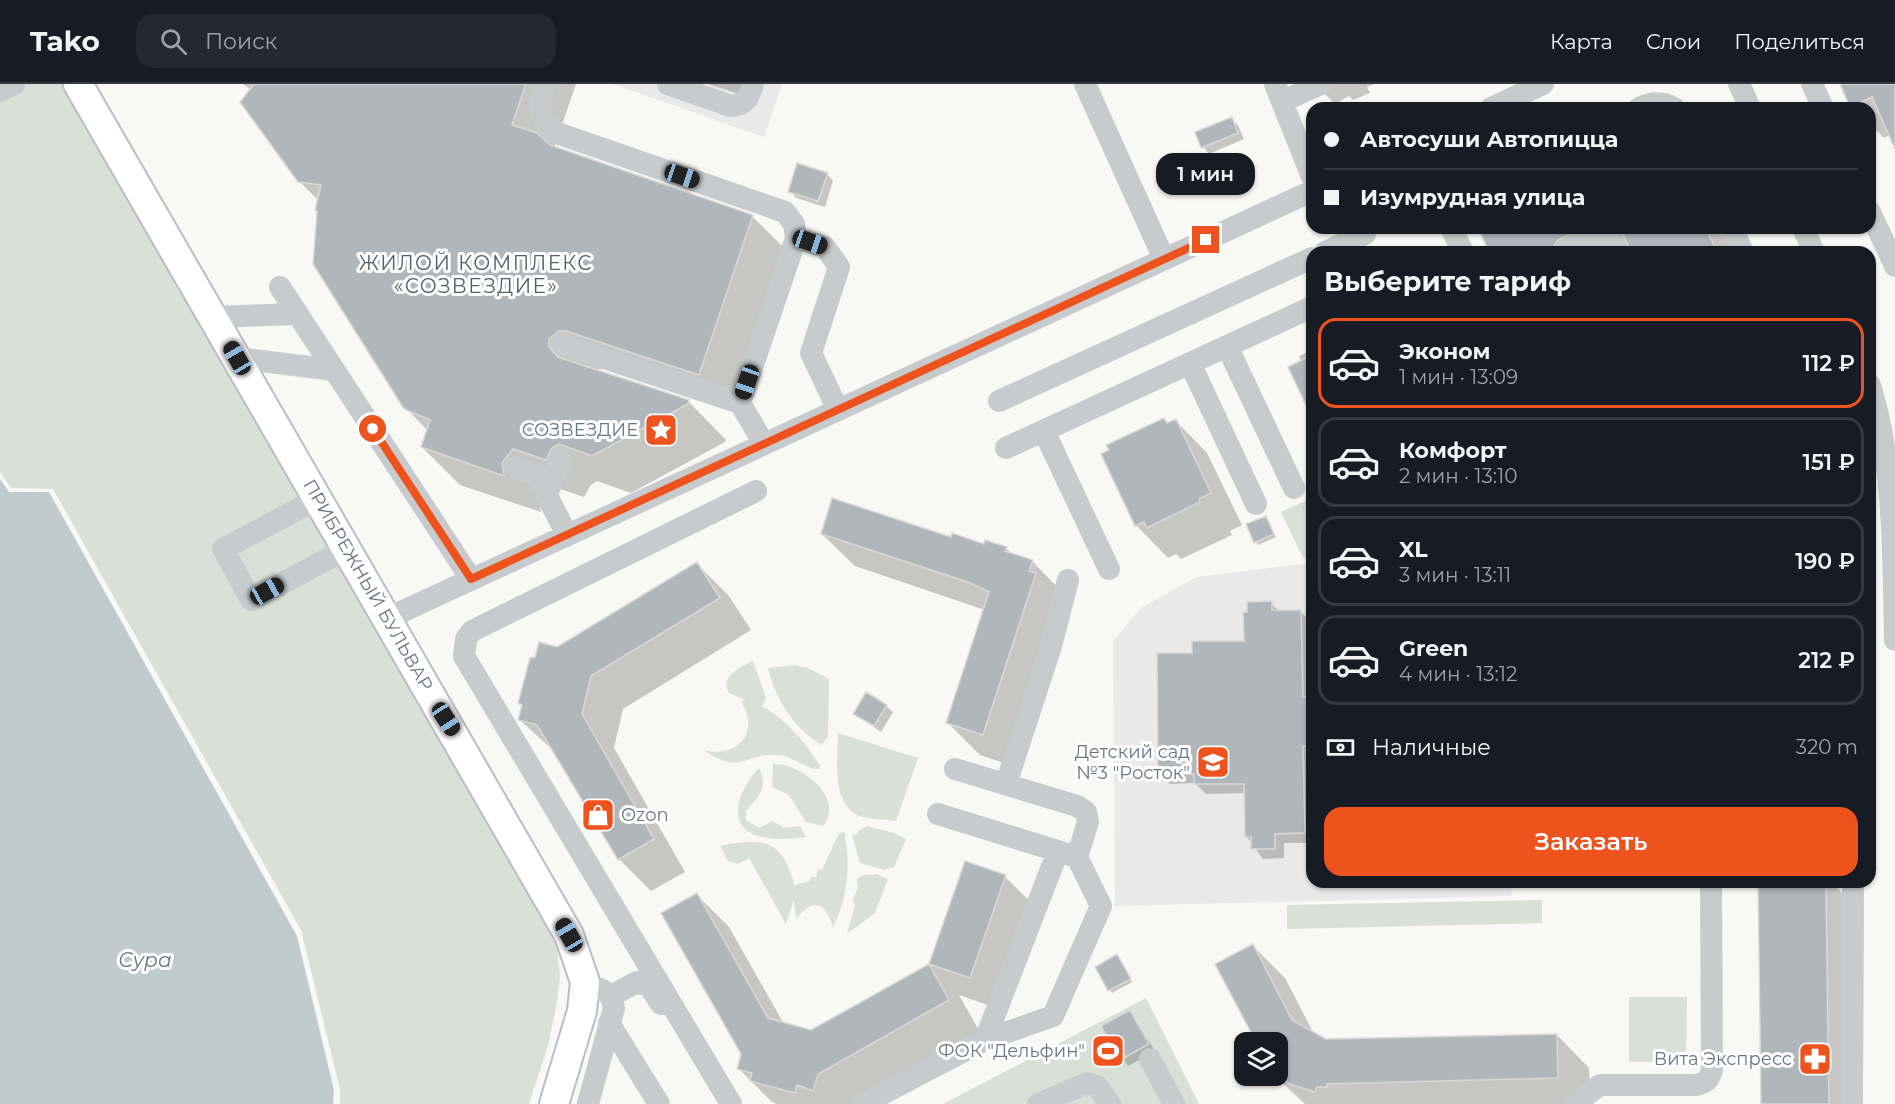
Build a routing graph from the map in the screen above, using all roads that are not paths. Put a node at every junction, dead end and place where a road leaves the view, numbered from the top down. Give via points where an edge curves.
1 (14, 84) edge
2 (78, 84) edge
3 (545, 84) edge
4 (668, 84) edge
5 (753, 84) edge
6 (1085, 84) edge
7 (1321, 84) edge
8 (1543, 84) edge
9 (1739, 84) edge
10 (1812, 84) edge
11 (0, 92) edge
12 (1279, 93) edge
13 (1504, 102) edge
14 (1747, 102) edge
15 (1820, 102) edge
16 (1306, 162) edge
17 (1306, 193) edge
18 (1876, 225) edge
19 (1365, 234) dead end
20 (796, 237) junction
21 (1338, 246) edge
22 (1579, 246) edge
23 (1613, 246) edge
24 (1164, 260) junction
25 (1306, 261) edge
26 (1895, 266) edge
27 (280, 287) dead end
28 (1306, 310) edge
29 (297, 314) junction
30 (214, 317) junction
31 (562, 344) dead end
32 (1227, 346) junction
33 (237, 358) junction
34 (1190, 363) junction
35 (334, 370) junction
36 (1876, 395) edge
37 (999, 401) dead end
38 (740, 403) junction
39 (838, 410) junction
40 (1888, 415) edge
41 (1044, 430) junction
42 (764, 444) junction
43 (1006, 448) dead end
44 (561, 458) dead end
45 (515, 467) dead end
46 (1294, 488) dead end
47 (756, 491) dead end
48 (547, 494) junction
49 (319, 498) junction
50 (1257, 504) dead end
51 (567, 535) junction
52 (348, 548) junction
53 (1109, 569) dead end
54 (471, 579) junction
55 (1068, 580) dead end
56 (386, 619) junction
57 (1895, 640) edge
58 (955, 769) dead end
59 (1005, 784) junction
60 (938, 814) dead end
61 (1068, 854) junction
62 (1711, 888) edge
63 (1853, 888) edge
64 (585, 982) junction
65 (611, 996) junction
66 (609, 1023) junction
67 (985, 1040) junction
68 (1150, 1059) dead end
69 (592, 1100) edge
70 (554, 1104) edge
71 (658, 1104) edge
72 (720, 1104) edge
73 (731, 1104) edge
74 (863, 1104) edge
75 (1038, 1104) edge
76 (1110, 1104) edge
77 (1174, 1104) edge
78 (1574, 1104) edge
79 (1852, 1104) edge

1 - 11 street
2 - 30 main road, ПРИБРЕЖНЫЙ БУЛЬВАР
3 - 20 street via 540,115 554,132 785,212 794,224
4 - 5 street via 731,106 747,100
6 - 24 street
7 - 12 street
8 - 13 street
9 - 14 street
10 - 15 street
12 - 16 street
17 - 24 street
18 - 26 street
19 - 21 street
20 - 38 street
20 - 39 street via 825,247 839,267 811,353
22 - 23 street via 1604,238
24 - 39 street
25 - 37 street
27 - 29 street
28 - 32 street
29 - 30 street
29 - 35 street
30 - 33 main road, ПРИБРЕЖНЫЙ БУЛЬВАР
31 - 38 street
32 - 34 street
32 - 46 street
33 - 35 street
33 - 49 main road, ПРИБРЕЖНЫЙ БУЛЬВАР
34 - 41 street
34 - 50 street
35 - 54 street
36 - 40 street
38 - 42 street
39 - 42 street
40 - 57 street
41 - 43 street
41 - 53 street
42 - 51 street
44 - 48 street
45 - 48 street via 536,474
47 - 73 street via 472,632 464,649 464,656
48 - 51 street
49 - 52 main road, ПРИБРЕЖНЫЙ БУЛЬВАР
49 - 52 street via 222,549 251,600
51 - 54 street
52 - 56 main road, ПРИБРЕЖНЫЙ БУЛЬВАР
54 - 56 street
55 - 59 street via 1051,646
56 - 64 main road, ПРИБРЕЖНЫЙ БУЛЬВАР via 569,935
58 - 59 street
59 - 61 street via 1086,812 1089,822
60 - 61 street
61 - 67 street
61 - 67 street via 1101,906 1053,1016
62 - 78 street via 1710,1078 1696,1085 1600,1085
63 - 79 street
64 - 65 street
64 - 70 main road, ПРИБРЕЖНЫЙ БУЛЬВАР via 582,1011
65 - 66 street via 614,1008
65 - 72 street via 637,982 649,986
66 - 69 street
66 - 71 street
67 - 74 street
68 - 77 street
75 - 76 street via 1087,1083 1097,1086

